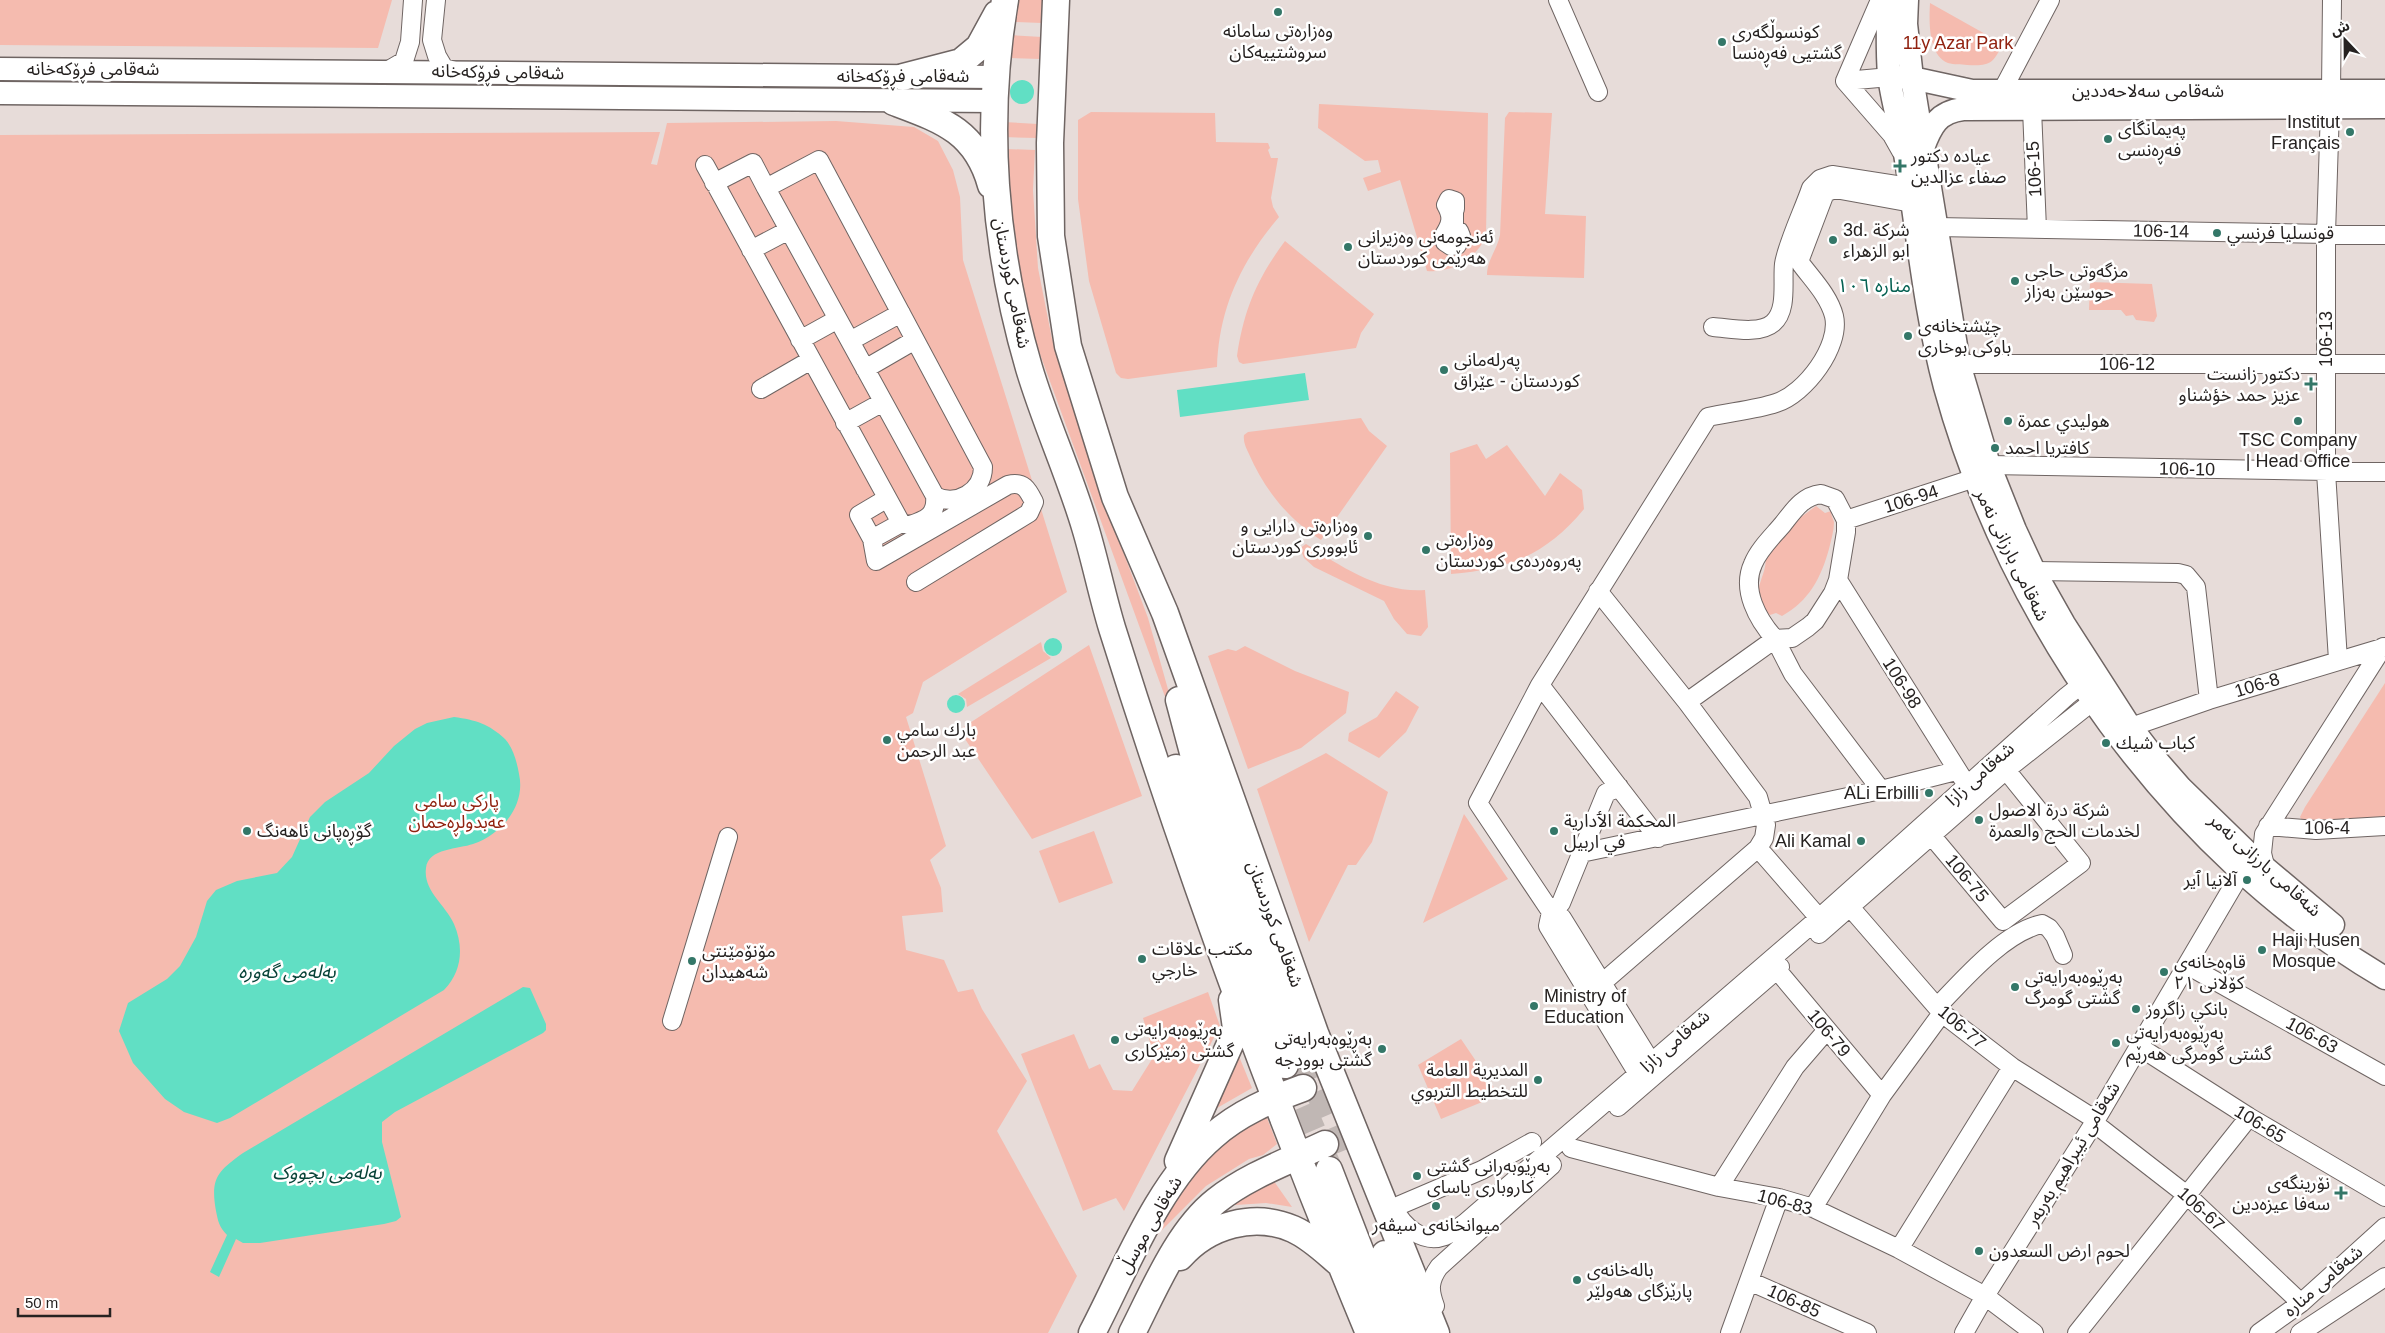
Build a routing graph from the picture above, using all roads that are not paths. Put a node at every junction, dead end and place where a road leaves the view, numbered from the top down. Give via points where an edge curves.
1 (413, 0) edge
2 (436, 0) edge
3 (1004, 0) edge
4 (1056, 0) edge
5 (1558, 0) edge
6 (1880, 0) edge
7 (1888, 0) edge
8 (1907, 0) edge
9 (2050, 0) edge
10 (2332, 0) edge
11 (1906, 24) junction
12 (409, 46) junction
13 (433, 46) junction
14 (0, 69) edge
15 (387, 71) junction
16 (459, 72) junction
17 (903, 77) junction
18 (1890, 77) junction
19 (1912, 78) junction
20 (1846, 81) junction
21 (996, 89) junction
22 (1972, 91) junction
23 (2002, 91) junction
24 (2385, 91) edge
25 (1598, 92) dead end
26 (0, 93) edge
27 (2330, 99) junction
28 (894, 102) junction
29 (2030, 103) junction
30 (2385, 107) edge
31 (1914, 154) junction
32 (705, 165) dead end
33 (714, 183) junction
34 (766, 188) junction
35 (1910, 195) junction
36 (997, 208) junction
37 (1936, 228) junction
38 (2037, 229) junction
39 (789, 230) junction
40 (2326, 234) junction
41 (2385, 235) edge
42 (751, 250) junction
43 (901, 313) junction
44 (838, 319) junction
45 (1713, 327) dead end
46 (800, 340) junction
47 (915, 340) junction
48 (850, 341) junction
49 (811, 360) junction
50 (1959, 364) junction
51 (2326, 364) junction
52 (2385, 364) edge
53 (865, 368) junction
54 (761, 389) dead end
55 (883, 402) junction
56 (846, 423) junction
57 (1982, 471) junction
58 (2326, 472) junction
59 (2385, 472) edge
60 (935, 496) junction
61 (886, 499) junction
62 (1846, 520) junction
63 (901, 523) junction
64 (1085, 527) junction
65 (872, 539) junction
66 (2034, 571) junction
67 (1838, 580) junction
68 (916, 582) dead end
69 (1598, 591) junction
70 (1775, 639) junction
71 (2384, 647) edge
72 (2338, 660) junction
73 (1540, 685) junction
74 (2094, 687) junction
75 (2210, 700) junction
76 (1687, 702) junction
77 (2131, 727) junction
78 (2006, 770) junction
79 (1956, 771) junction
80 (1968, 785) junction
81 (1618, 787) junction
82 (1881, 790) junction
83 (1765, 815) junction
84 (2385, 826) edge
85 (2266, 830) junction
86 (1931, 835) junction
87 (728, 837) dead end
88 (1658, 838) junction
89 (2237, 843) junction
90 (1758, 848) junction
91 (1581, 853) junction
92 (2266, 870) junction
93 (2242, 872) junction
94 (1850, 907) junction
95 (1551, 912) junction
96 (1819, 918) junction
97 (2064, 955) dead end
98 (2385, 961) edge
99 (2187, 965) junction
100 (1777, 970) junction
101 (1229, 975) junction
102 (2385, 978) edge
103 (1602, 983) junction
104 (1939, 1010) junction
105 (672, 1021) dead end
106 (1826, 1030) junction
107 (2138, 1046) junction
108 (1301, 1051) junction
109 (2012, 1066) junction
110 (1644, 1068) junction
111 (2385, 1076) edge
112 (1882, 1095) junction
113 (1342, 1105) junction
114 (2249, 1118) junction
115 (2095, 1122) junction
116 (1288, 1126) junction
117 (1532, 1142) dead end
118 (1571, 1148) junction
119 (1719, 1187) junction
120 (2188, 1196) junction
121 (2385, 1197) edge
122 (1162, 1198) junction
123 (1778, 1198) junction
124 (1394, 1208) junction
125 (1813, 1208) junction
126 (2385, 1227) edge
127 (1899, 1249) junction
128 (1341, 1264) junction
129 (2385, 1278) edge
130 (1160, 1280) junction
131 (1749, 1281) junction
132 (1985, 1296) junction
133 (2301, 1302) junction
134 (2284, 1315) junction
135 (1090, 1328) edge
136 (1132, 1333) edge
137 (1369, 1333) edge
138 (1392, 1333) edge
139 (1415, 1333) edge
140 (1436, 1333) edge
141 (1446, 1333) edge
142 (1730, 1333) edge
143 (1867, 1333) edge
144 (1964, 1333) edge
145 (2034, 1333) edge
146 (2077, 1333) edge
147 (2259, 1333) edge
148 (2289, 1333) edge
149 (2300, 1333) edge

1 - 12 street
2 - 13 street
3 - 17 highway via 979,47 960,62
3 - 21 highway, شەقامی کوردستان
4 - 108 highway, شەقامی کوردستان via 1050,143 1051,236 1068,346 1180,703 1200,779
5 - 25 street
6 - 20 street
7 - 18 main road, شەقامی بارزانی نەمر
8 - 11 main road, شەقامی بارزانی نەمر
9 - 23 street
10 - 27 street, 106-13
11 - 19 main road, شەقامی بارزانی نەمر
11 - 22 main road via 1919,53 1938,78
12 - 13 street via 418,55
12 - 15 street via 404,61
13 - 16 street via 444,68
14 - 15 main road, شەقامی فڕۆکەخانە
15 - 16 main road, شەقامی فڕۆکەخانە
16 - 17 main road, شەقامی فڕۆکەخانە
17 - 21 main road, شەقامی فڕۆکەخانە
18 - 19 main road, شەقامی سەلاحەددین
18 - 20 street
18 - 31 main road, شەقامی بارزانی نەمر
19 - 22 main road, شەقامی سەلاحەددین
19 - 31 main road, شەقامی بارزانی نەمر
20 - 31 street via 1892,136
21 - 28 main road, شەقامی فڕۆکەخانە
21 - 36 highway, شەقامی کوردستان
22 - 23 main road, شەقامی سەلاحەددین
23 - 29 main road, شەقامی سەلاحەددین
24 - 27 main road, شەقامی سەلاحەددین
26 - 28 main road, شەقامی فڕۆکەخانە
27 - 29 main road, شەقامی سەلاحەددین
27 - 30 main road, شەقامی سەلاحەددین
27 - 40 street, 106-13
28 - 36 highway via 939,119 969,143 980,157
29 - 31 main road, شەقامی سەلاحەددین via 1950,110 1943,114
29 - 38 street, 106-15
31 - 35 main road, شەقامی بارزانی نەمر
31 - 37 main road, شەقامی بارزانی نەمر
32 - 33 street
33 - 34 street via 753,163
33 - 42 street
34 - 39 street
34 - 43 street via 818,160
35 - 45 street via 1832,175 1820,179 1811,188 1784,262 1782,305 1778,317 1761,329
35 - 57 main road, شەقامی بارزانی نەمر via 1933,339 1946,389
35 - 69 street via 1835,188 1825,193 1800,259 1834,316 1828,352 1793,395 1776,403 1708,417
36 - 64 highway, شەقامی کوردستان via 1011,292 1029,366
37 - 38 street, 106-14
37 - 50 main road, شەقامی بارزانی نەمر
38 - 40 street, 106-14
39 - 42 street
39 - 44 street
40 - 41 street, 106-14
40 - 51 street, 106-13
42 - 46 street
43 - 47 street
43 - 48 street
44 - 46 street
44 - 48 street
46 - 49 street
47 - 53 street
47 - 60 street via 983,467 983,478 976,489 954,500 945,501
48 - 53 street
49 - 54 street
49 - 56 street
50 - 51 street, 106-12
50 - 57 main road, شەقامی بارزانی نەمر
51 - 52 street, 106-12
51 - 58 street, 106-13
53 - 55 street
55 - 56 street
55 - 60 street
56 - 61 street
57 - 58 street, 106-10
57 - 62 street, 106-94
57 - 66 main road, شەقامی بارزانی نەمر
57 - 74 main road, شەقامی بارزانی نەمر via 2013,566
58 - 59 street, 106-10
58 - 72 street, 106-13
60 - 63 street via 936,506 932,514 910,525
61 - 63 street
61 - 65 street via 859,515
62 - 67 street via 1846,544
62 - 70 street via 1838,502 1831,496 1807,497 1753,563 1749,584 1751,596 1764,627
63 - 65 street
64 - 101 highway, شەقامی کوردستان via 1112,630
64 - 108 highway, شەقامی کوردستان
65 - 68 street via 876,560 1008,485 1021,484 1027,488 1034,502 1029,512
66 - 74 main road, شەقامی بارزانی نەمر
66 - 75 street via 2186,575 2196,586
67 - 70 street via 1815,621 1792,638
67 - 79 street, 106-98
69 - 73 street
69 - 76 street
70 - 76 street
70 - 82 street via 1793,674
71 - 72 street, 106-8
71 - 85 street
72 - 75 street, 106-8
73 - 81 street
73 - 95 street via 1478,802
74 - 77 main road, شەقامی بارزانی نەمر
74 - 78 street, شەقامی زازا
74 - 80 street, شەقامی زازا
74 - 93 main road, شەقامی بارزانی نەمر via 2116,736 2170,800
75 - 77 street, 106-8
76 - 83 street via 1758,797
77 - 89 main road, شەقامی بارزانی نەمر via 2181,788
78 - 86 street, شەقامی زازا
78 - 86 street, 106-75 via 2081,863 2003,922
79 - 80 street, 106-98
79 - 82 street
80 - 96 street, شەقامی زازا
81 - 88 street
81 - 91 street via 1606,793
82 - 83 street
83 - 88 street
83 - 90 street via 1764,838
84 - 85 street, 106-4
85 - 89 street via 2254,839
85 - 92 street via 2262,853
86 - 94 street, شەقامی زازا
87 - 105 street
88 - 91 street
89 - 92 main road, شەقامی بارزانی نەمر
90 - 96 street
90 - 103 street
91 - 95 street via 1560,903
92 - 98 main road, شەقامی بارزانی نەمر via 2364,950
93 - 99 street, شەقامی ئیبراهیم بەربەر
93 - 102 main road, شەقامی بارزانی نەمر via 2355,961
94 - 100 street, شەقامی زازا
94 - 104 street, 106-77
95 - 103 street via 1562,918
95 - 110 street via 1548,926
96 - 110 street, شەقامی زازا
97 - 104 street via 2049,928 2042,924 2030,926 1990,954
99 - 107 street, شەقامی ئیبراهیم بەربەر
99 - 111 street, 106-63
100 - 106 street, 106-79
100 - 118 street, شەقامی زازا
101 - 116 highway, شەقامی کوردستان
101 - 122 highway via 1236,1028
103 - 110 street
104 - 109 street, 106-77
104 - 112 street
106 - 112 street, 106-79
106 - 119 street via 1795,1067
107 - 114 street, 106-65
107 - 115 street, شەقامی ئیبراهیم بەربەر
108 - 113 highway, شەقامی کوردستان
108 - 124 street, شەقامی زازا via 1340,1076
109 - 115 street, 106-77
109 - 127 street
110 - 124 street, شەقامی زازا via 1500,1195 1446,1235 1434,1238 1414,1232 1404,1224
112 - 125 street
113 - 116 highway, شەقامی موسڵ via 1327,1089 1303,1088
113 - 116 highway, شەقامی موسڵ via 1342,1128 1325,1144
113 - 140 highway, شەقامی کوردستان
114 - 120 street
114 - 121 street, 106-65
115 - 120 street, 106-67
115 - 132 street, شەقامی ئیبراهیم بەربەر
116 - 122 highway, شەقامی موسڵ via 1251,1110 1213,1135 1185,1165
116 - 128 highway, شەقامی کوردستان
116 - 130 highway, شەقامی موسڵ via 1238,1186 1215,1201 1190,1230
117 - 124 street via 1482,1170
118 - 119 street, 106-83
118 - 141 street, شەقامی زازا via 1434,1274 1430,1282 1431,1296
119 - 123 street, 106-83
120 - 133 street, 106-67
120 - 146 street
122 - 135 highway, شەقامی موسڵ
123 - 125 street, 106-83
123 - 131 street
125 - 127 street, 106-83
126 - 133 street, شەقامی منارە
127 - 132 street, 106-83
128 - 130 highway via 1294,1229 1266,1221 1252,1221 1225,1226 1198,1241
128 - 137 highway, شەقامی کوردستان
129 - 149 street
130 - 136 highway, شەقامی موسڵ
131 - 142 street
131 - 143 street, 106-85
132 - 144 street, شەقامی ئیبراهیم بەربەر
132 - 145 street, 106-83
133 - 134 street, شەقامی منارە
134 - 147 street, شەقامی منارە
134 - 148 street
138 - 139 highway via 1339,1166

